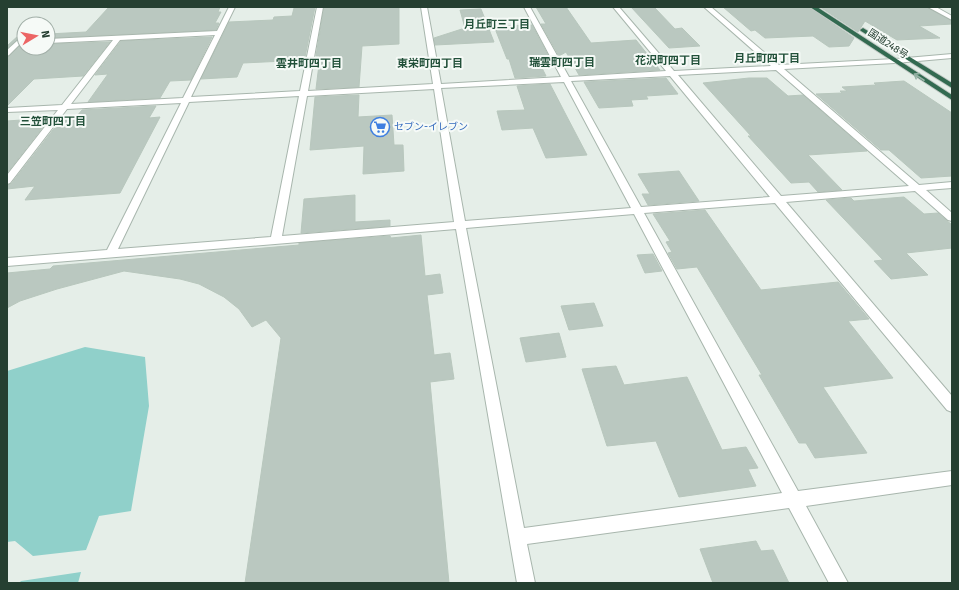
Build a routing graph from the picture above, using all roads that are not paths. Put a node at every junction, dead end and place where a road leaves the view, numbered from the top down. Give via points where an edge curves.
1 (232, 7) edge
2 (320, 7) edge
3 (424, 7) edge
4 (527, 7) edge
5 (616, 7) edge
6 (707, 7) edge
7 (813, 7) edge
8 (826, 7) edge
9 (931, 7) edge
10 (952, 18) edge
11 (845, 19) dead end
12 (858, 27) dead end
13 (219, 33) junction
14 (119, 37) junction
15 (56, 41) edge
16 (16, 47) edge
17 (7, 54) edge
18 (952, 56) edge
19 (908, 59) junction
20 (894, 61) junction
21 (778, 67) junction
22 (670, 73) junction
23 (566, 79) junction
24 (438, 86) junction
25 (952, 86) edge
26 (303, 93) junction
27 (952, 98) edge
28 (186, 100) junction
29 (65, 107) junction
30 (7, 110) edge
31 (7, 181) edge
32 (952, 185) edge
33 (916, 188) junction
34 (776, 199) junction
35 (637, 210) junction
36 (952, 218) edge
37 (460, 224) junction
38 (276, 239) junction
39 (111, 253) junction
40 (7, 262) edge
41 (952, 406) edge
42 (952, 478) edge
43 (793, 499) junction
44 (518, 537) junction
45 (526, 583) edge
46 (839, 583) edge

1 - 13 street
2 - 26 street
3 - 24 street
4 - 23 street
5 - 22 street
6 - 21 street
7 - 20 highway, 国道248号
8 - 11 highway
9 - 10 street
12 - 19 highway, 国道248号
13 - 14 street
13 - 28 street
14 - 15 street
14 - 29 street
16 - 17 street
18 - 19 street
19 - 20 street
19 - 25 highway, 国道248号
20 - 21 street
27 -> 20 highway, 国道248号
21 - 22 street
21 - 33 street
22 - 23 street
22 - 34 street
23 - 24 street
23 - 35 street
24 - 26 street
24 - 37 street
26 - 28 street
26 - 38 street
28 - 29 street
28 - 39 street
29 - 30 street
29 - 31 street
32 - 33 street
33 - 34 street
33 - 36 street
34 - 35 street
34 - 41 street
35 - 37 street
35 - 43 street
37 - 38 street
37 - 44 street
38 - 39 street
39 - 40 street
42 - 43 street
43 - 44 street
43 - 46 street
44 - 45 street

